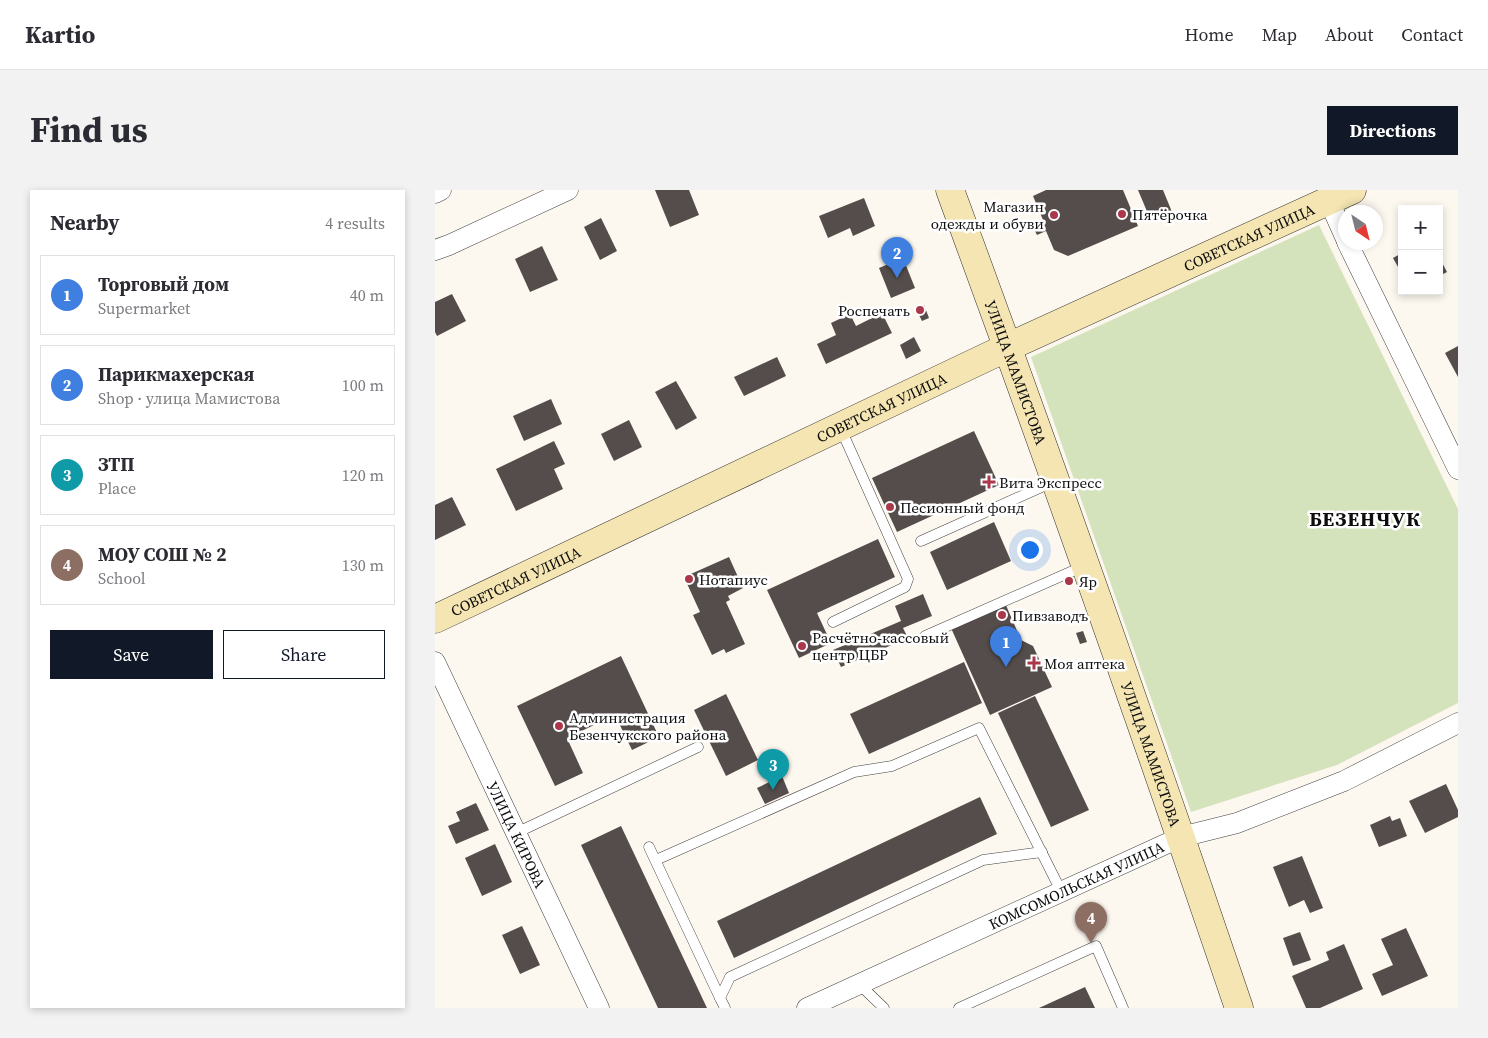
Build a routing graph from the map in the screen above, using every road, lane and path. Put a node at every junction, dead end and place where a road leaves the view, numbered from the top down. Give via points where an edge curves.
1 (441, 190) edge
2 (568, 190) edge
3 (950, 190) edge
4 (435, 193) edge
5 (1340, 194) edge
6 (435, 250) edge
7 (1351, 250) edge
8 (1008, 347) junction
9 (840, 426) junction
10 (1458, 468) edge
11 (1055, 481) junction
12 (921, 541) dead end
13 (1085, 566) junction
14 (435, 619) edge
15 (833, 622) dead end
16 (925, 636) dead end
17 (435, 662) edge
18 (1458, 723) edge
19 (697, 747) dead end
20 (516, 833) junction
21 (1181, 838) junction
22 (649, 847) dead end
23 (1043, 852) junction
24 (656, 860) junction
25 (1061, 891) junction
26 (859, 984) junction
27 (722, 1003) edge
28 (599, 1008) edge
29 (807, 1008) edge
30 (884, 1008) edge
31 (959, 1008) edge
32 (1123, 1008) edge
33 (1239, 1008) edge

1 - 4 street
2 - 6 street
3 - 8 street, УЛИЦА МАМИСТОВА
5 - 8 street, СОВЕТСКАЯ УЛИЦА
7 - 10 street
8 - 9 street, СОВЕТСКАЯ УЛИЦА
8 - 11 street, УЛИЦА МАМИСТОВА
9 - 14 street, СОВЕТСКАЯ УЛИЦА
9 - 15 lane via 908,579 905,587
11 - 12 lane
11 - 13 street, УЛИЦА МАМИСТОВА
13 - 16 lane
13 - 21 street, УЛИЦА МАМИСТОВА
17 - 20 street, УЛИЦА КИРОВА
18 - 21 street, КОМСОМОЛЬСКАЯ УЛИЦА via 1344,781 1237,822
19 - 20 lane
20 - 28 street, УЛИЦА КИРОВА
21 - 25 street, КОМСОМОЛЬСКАЯ УЛИЦА
21 - 33 street, УЛИЦА МАМИСТОВА
22 - 24 lane
23 - 24 lane via 979,728 892,766 853,772
23 - 25 lane
23 - 27 lane via 983,860 730,977
24 - 27 lane
25 - 26 street, КОМСОМОЛЬСКАЯ УЛИЦА
26 - 29 street, КОМСОМОЛЬСКАЯ УЛИЦА
26 - 30 lane
31 - 32 lane via 1096,946

